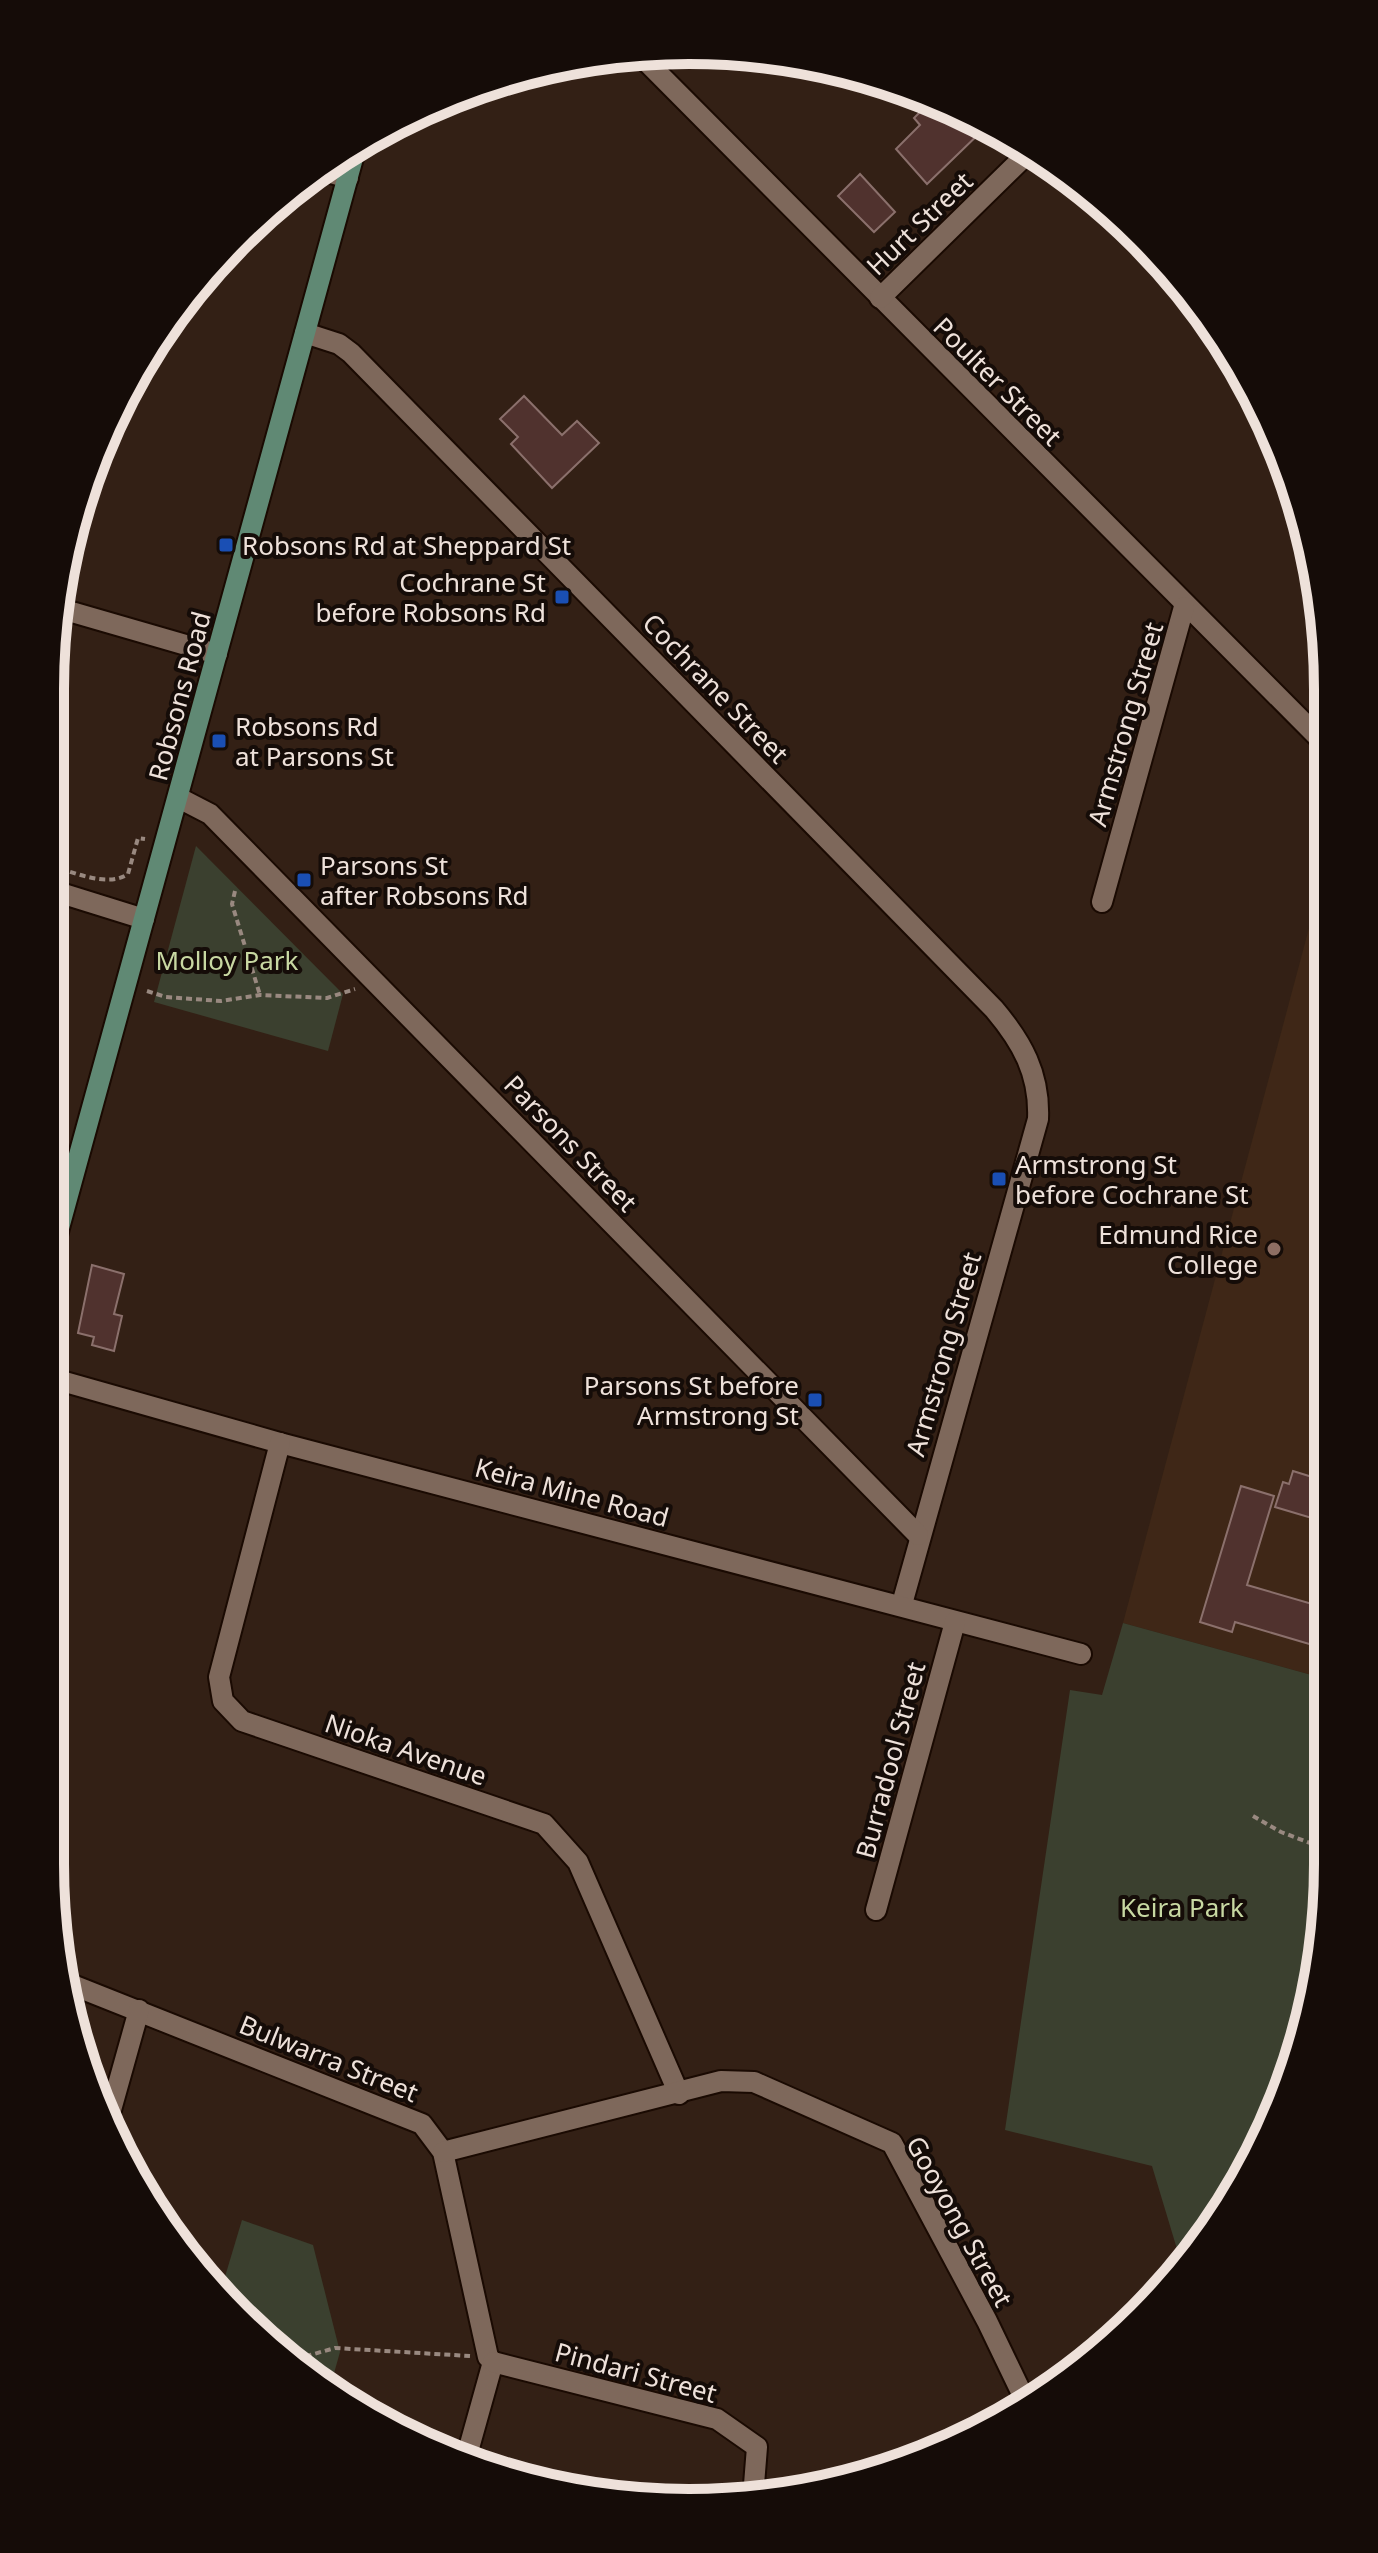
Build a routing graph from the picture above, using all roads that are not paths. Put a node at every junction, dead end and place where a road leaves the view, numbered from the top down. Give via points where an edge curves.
1 (650, 65) edge
2 (1021, 160) edge
3 (352, 163) edge
4 (335, 174) edge
5 (348, 178) junction
6 (880, 298) junction
7 (305, 333) junction
8 (1184, 607) junction
9 (69, 611) edge
10 (217, 654) junction
11 (1314, 733) edge
12 (179, 798) junction
13 (64, 894) edge
14 (1102, 902) dead end
15 (144, 919) junction
16 (1038, 1119) joint
17 (64, 1210) edge
18 (64, 1382) edge
19 (280, 1443) junction
20 (918, 1535) junction
21 (902, 1604) junction
22 (955, 1622) junction
23 (1081, 1654) dead end
24 (876, 1910) dead end
25 (76, 1986) edge
26 (139, 2010) junction
27 (679, 2094) junction
28 (113, 2104) edge
29 (443, 2152) junction
30 (491, 2360) junction
31 (1022, 2393) edge
32 (469, 2448) edge
33 (754, 2486) edge

1 - 6 street, Poulter Street
2 - 6 street, Hurt Street
3 - 5 main road, Robsons Road
4 - 5 street
5 - 7 main road, Robsons Road
6 - 8 street, Poulter Street
7 - 10 main road, Robsons Road
7 - 16 street, Cochrane Street via 351,353 994,1009 1032,1067
8 - 11 street, Poulter Street
8 - 14 street, Armstrong Street
9 - 10 street
10 - 12 main road, Robsons Road
12 - 15 main road, Robsons Road
12 - 20 street, Parsons Street via 210,814
13 - 15 street
15 - 17 main road, Robsons Road
16 - 20 street, Armstrong Street
18 - 19 street, Keira Mine Road
19 - 21 street, Keira Mine Road
19 - 27 street, Nioka Avenue via 219,1677 223,1701 242,1721 544,1824 578,1862
20 - 21 street, Armstrong Street
21 - 22 street, Keira Mine Road
22 - 23 street, Keira Mine Road
22 - 24 street, Burradool Street
25 - 26 street, Bulwarra Street
26 - 28 street
26 - 29 street, Bulwarra Street via 422,2124
27 - 29 street, Gooyong Street
27 - 31 street, Gooyong Street via 721,2081 754,2082 892,2143
29 - 30 street, Bulwarra Street
30 - 32 street, Bulwarra Street
30 - 33 street, Pindari Street via 717,2419 757,2447

